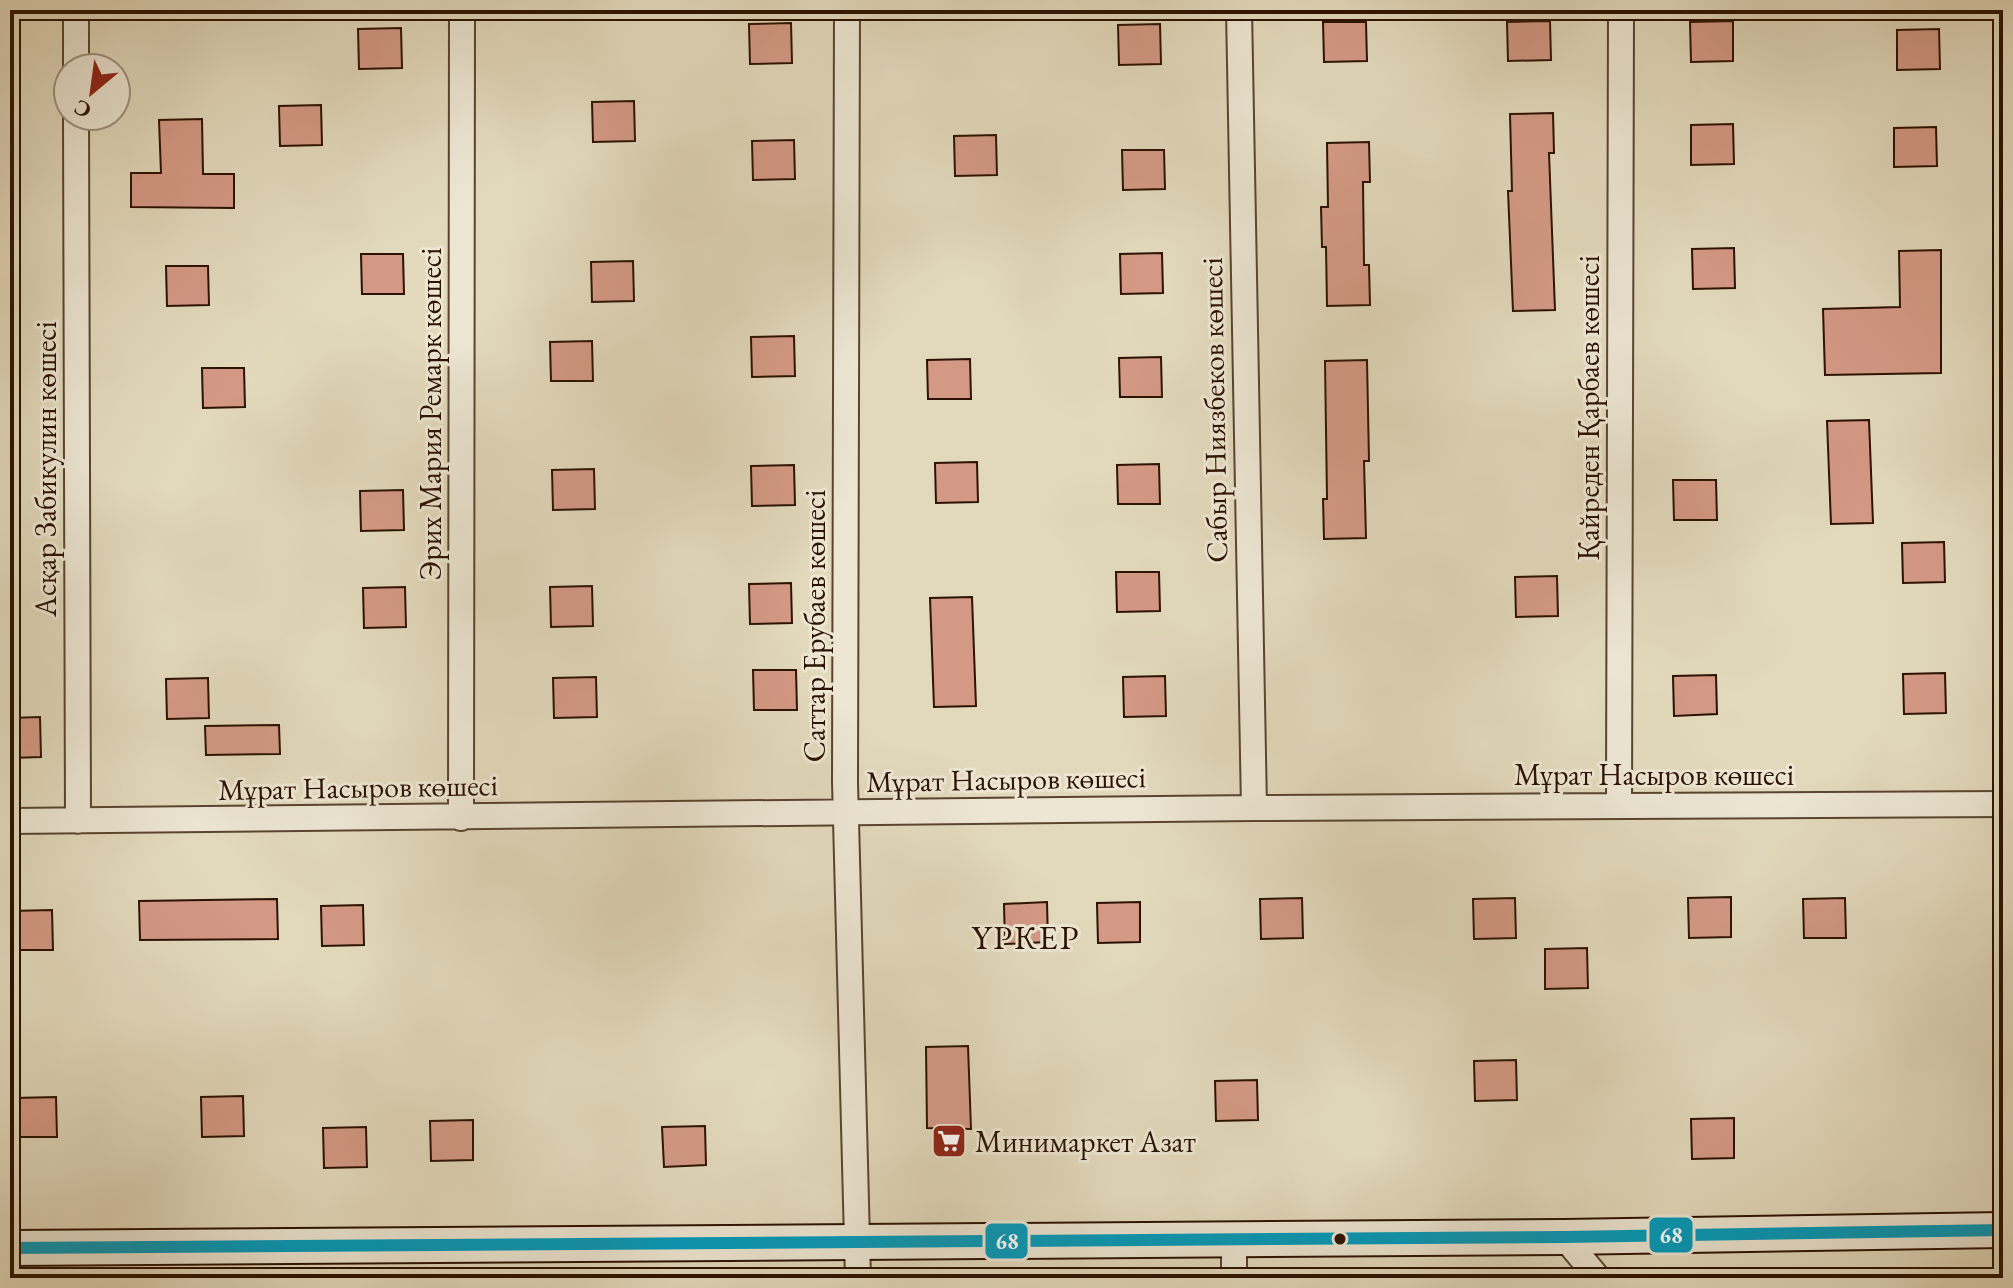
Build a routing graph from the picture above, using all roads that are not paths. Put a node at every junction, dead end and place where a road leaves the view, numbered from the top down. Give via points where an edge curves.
1 (76, 10) edge
2 (462, 10) edge
3 (847, 10) edge
4 (1239, 10) edge
5 (1621, 10) edge
6 (76, 52) edge
7 (76, 132) edge
8 (2003, 804) edge
9 (1619, 806) junction
10 (1254, 808) junction
11 (846, 814) junction
12 (461, 818) junction
13 (10, 821) edge
14 (78, 821) junction
15 (2003, 1230) edge
16 (1564, 1237) junction
17 (1234, 1239) junction
18 (857, 1241) junction
19 (10, 1248) edge
20 (858, 1278) edge
21 (1234, 1278) edge
22 (1598, 1278) edge

1 - 6 street
2 - 12 street, Эрих Мария Ремарк көшесі
3 - 11 street, Саттар Ерубаев көшесі
4 - 10 street, Сабыр Ниязбеков көшесі
5 - 9 street, Қайреден Қарбаев көшесі
7 - 14 street, Асқар Забикулин көшесі
8 - 9 street, Мұрат Насыров көшесі
9 - 10 street, Мұрат Насыров көшесі
10 - 11 street, Мұрат Насыров көшесі
11 - 12 street, Мұрат Насыров көшесі
11 - 18 street, Саттар Ерубаев көшесі
12 - 14 street, Мұрат Насыров көшесі
13 - 14 street, Мұрат Насыров көшесі
15 - 16 street
16 - 17 street
16 - 22 street
17 - 18 street
17 - 21 street
18 - 19 street
18 - 20 street, Саттар Ерубаев көшесі

